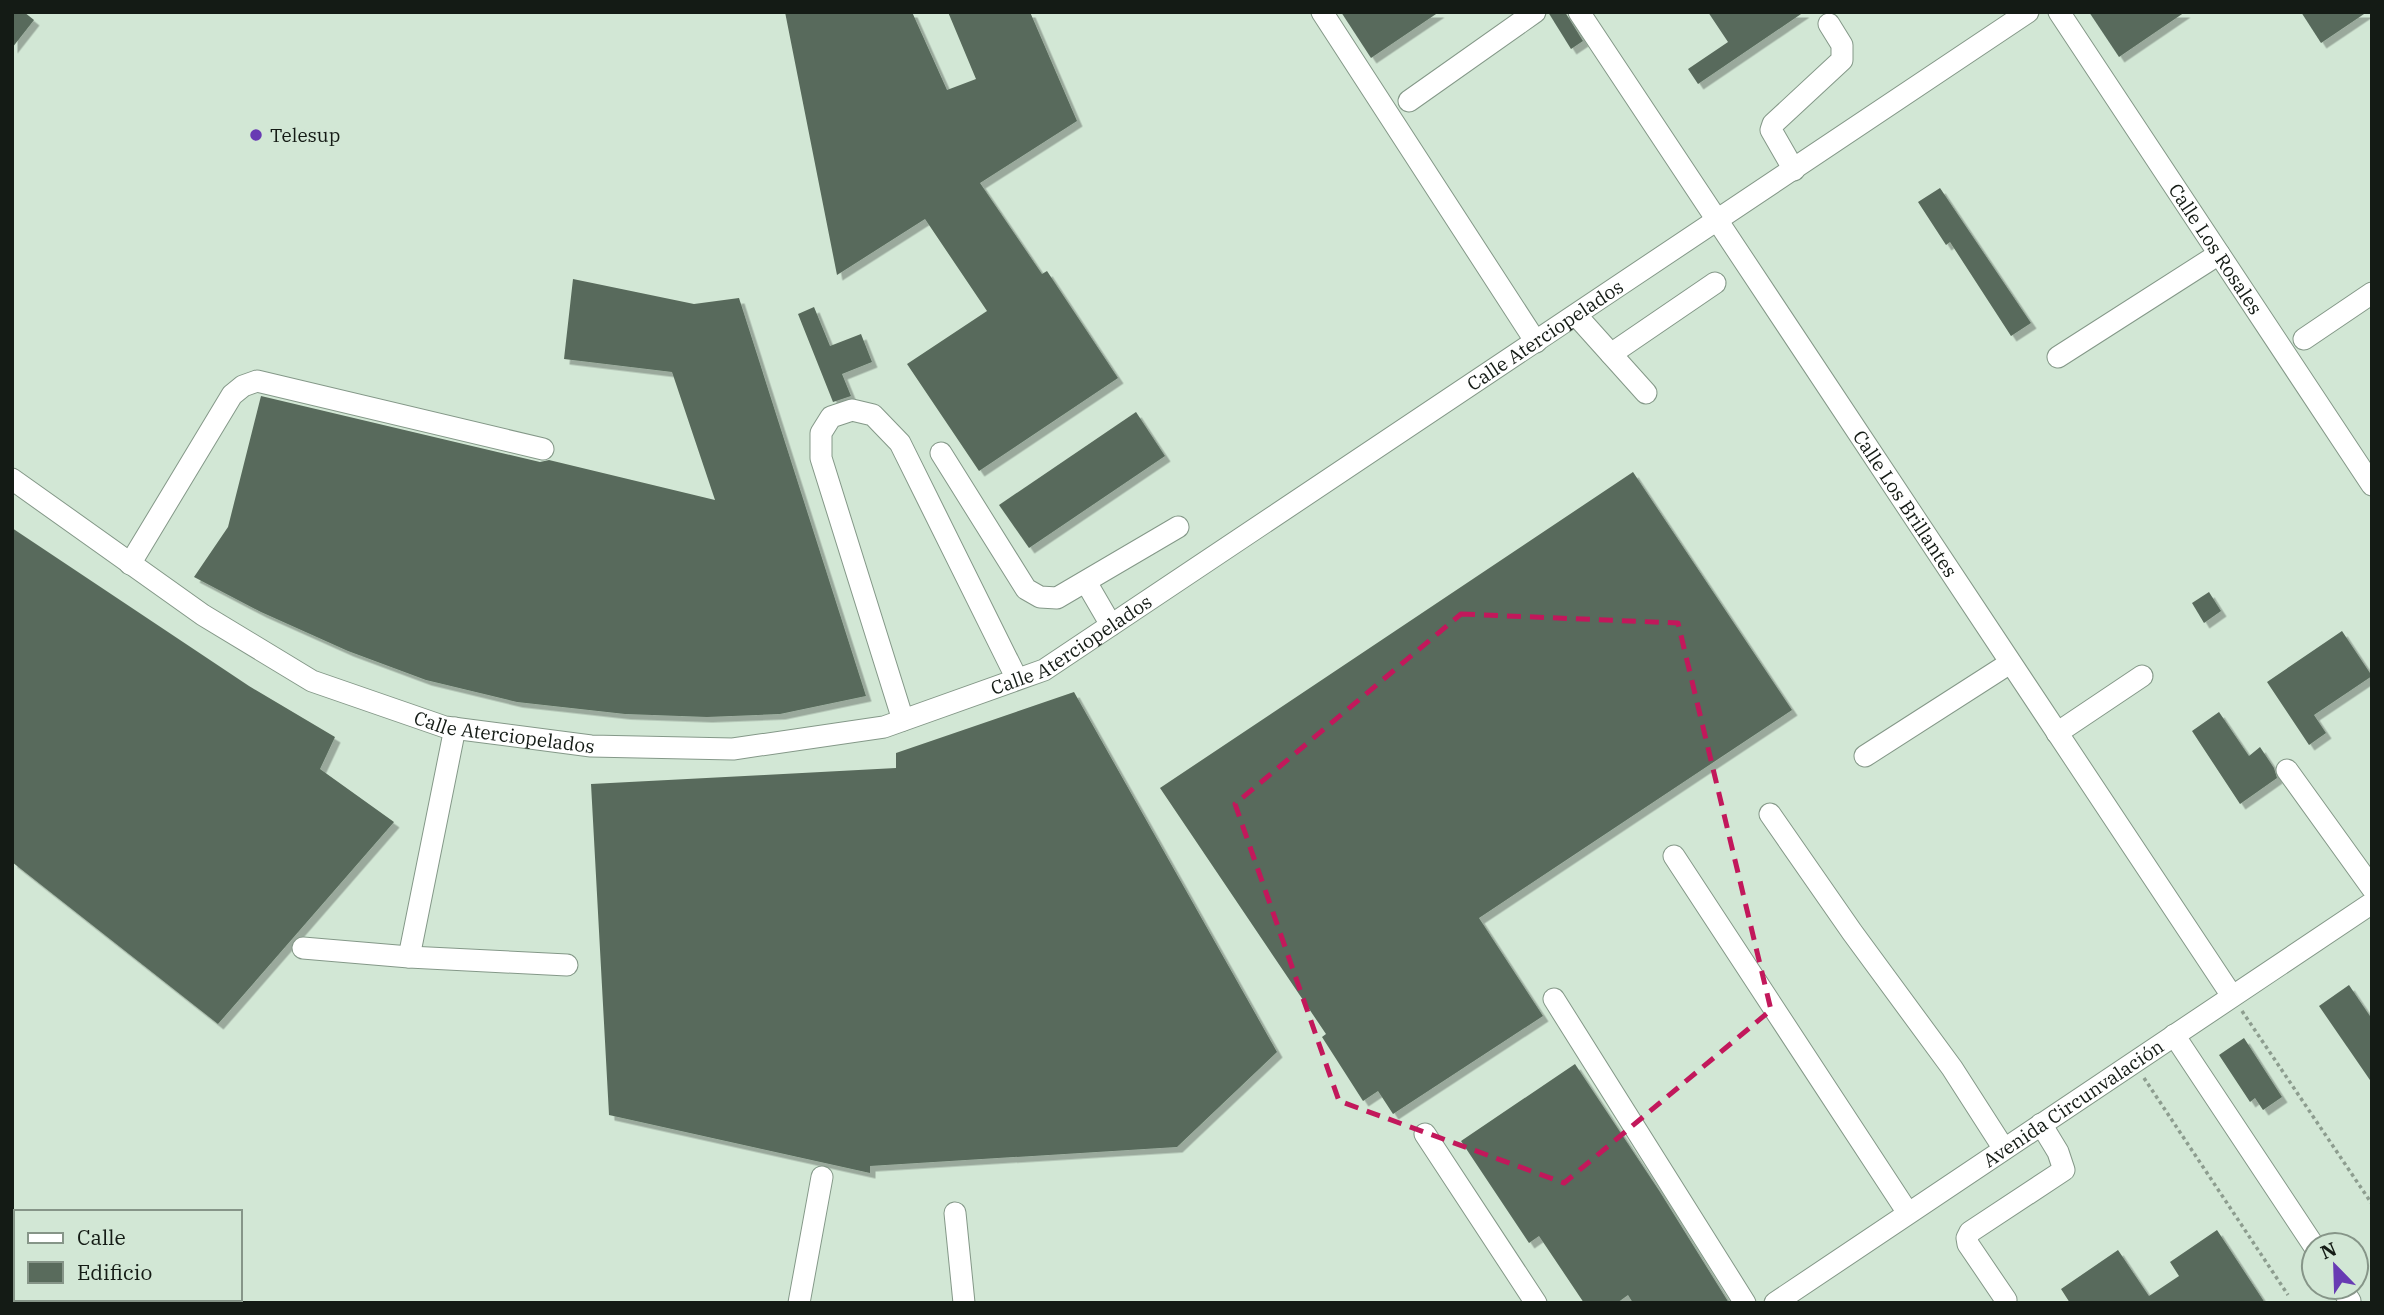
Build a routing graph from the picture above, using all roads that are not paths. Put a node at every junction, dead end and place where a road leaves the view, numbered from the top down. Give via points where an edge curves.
1 (1322, 12) edge
2 (1535, 12) edge
3 (1579, 12) edge
4 (2028, 12) edge
5 (2059, 12) edge
6 (1829, 24) dead end
7 (1409, 101) dead end
8 (1794, 170) junction
9 (1717, 222) junction
10 (2219, 254) junction
11 (1715, 283) dead end
12 (2372, 293) edge
13 (1576, 316) junction
14 (2304, 339) dead end
15 (1536, 342) junction
16 (1611, 354) junction
17 (2058, 357) dead end
18 (1646, 393) dead end
19 (543, 449) dead end
20 (941, 453) dead end
21 (12, 479) edge
22 (2372, 485) edge
23 (1178, 527) dead end
24 (130, 564) junction
25 (1086, 582) junction
26 (1111, 625) junction
27 (2010, 663) junction
28 (2142, 676) dead end
29 (1017, 680) junction
30 (904, 720) junction
31 (455, 728) junction
32 (2057, 733) junction
33 (1865, 756) dead end
34 (2287, 770) dead end
35 (1770, 814) dead end
36 (1674, 856) dead end
37 (2372, 888) edge
38 (2372, 903) edge
39 (303, 948) dead end
40 (410, 957) junction
41 (567, 965) dead end
42 (2232, 996) junction
43 (1554, 999) dead end
44 (2174, 1035) junction
45 (2040, 1124) junction
46 (1424, 1135) dead end
47 (2004, 1149) junction
48 (822, 1177) dead end
49 (955, 1213) dead end
50 (1908, 1213) junction
51 (2304, 1231) edge
52 (2006, 1300) dead end
53 (799, 1303) edge
54 (964, 1303) edge
55 (1536, 1303) edge
56 (1745, 1303) edge
57 (1775, 1303) edge

1 - 15 street
2 - 7 street
3 - 9 street, Calle Los Brillantes
4 - 8 street, Calle Aterciopelados
5 - 10 street, Calle Los Rosales
6 - 8 street via 1842,45 1842,60 1771,130
8 - 9 street, Calle Aterciopelados
9 - 13 street, Calle Aterciopelados
9 - 27 street, Calle Los Brillantes
10 - 17 street
10 - 22 street, Calle Los Rosales
11 - 16 street
12 - 14 street
13 - 15 street, Calle Aterciopelados
13 - 16 street
15 - 26 street, Calle Aterciopelados
16 - 18 street
19 - 24 street via 257,382 232,395
20 - 25 street via 1026,589 1040,597 1057,598
21 - 24 street, Calle Aterciopelados
23 - 25 street
24 - 31 street, Calle Aterciopelados via 312,681
25 - 26 street
26 - 29 street, Calle Aterciopelados via 1044,670
27 - 32 street, Calle Los Brillantes
27 - 33 street
28 - 32 street
29 - 30 street, Calle Aterciopelados
29 - 30 street via 900,443 873,415 852,410 831,417 821,433 821,458
30 - 31 street, Calle Aterciopelados via 884,727 733,749 591,746
31 - 40 street
32 - 42 street, Calle Los Brillantes
34 - 37 street
35 - 47 street via 1952,1068
36 - 50 street
38 - 42 street, Avenida Circunvalación
39 - 40 street
40 - 41 street
42 - 44 street, Avenida Circunvalación
43 - 56 street
44 - 45 street, Avenida Circunvalación
44 - 51 street
45 - 47 street, Avenida Circunvalación
45 - 52 street via 2064,1170 1966,1238
46 - 55 street
47 - 50 street, Avenida Circunvalación
48 - 53 street
49 - 54 street
50 - 57 street, Avenida Circunvalación

